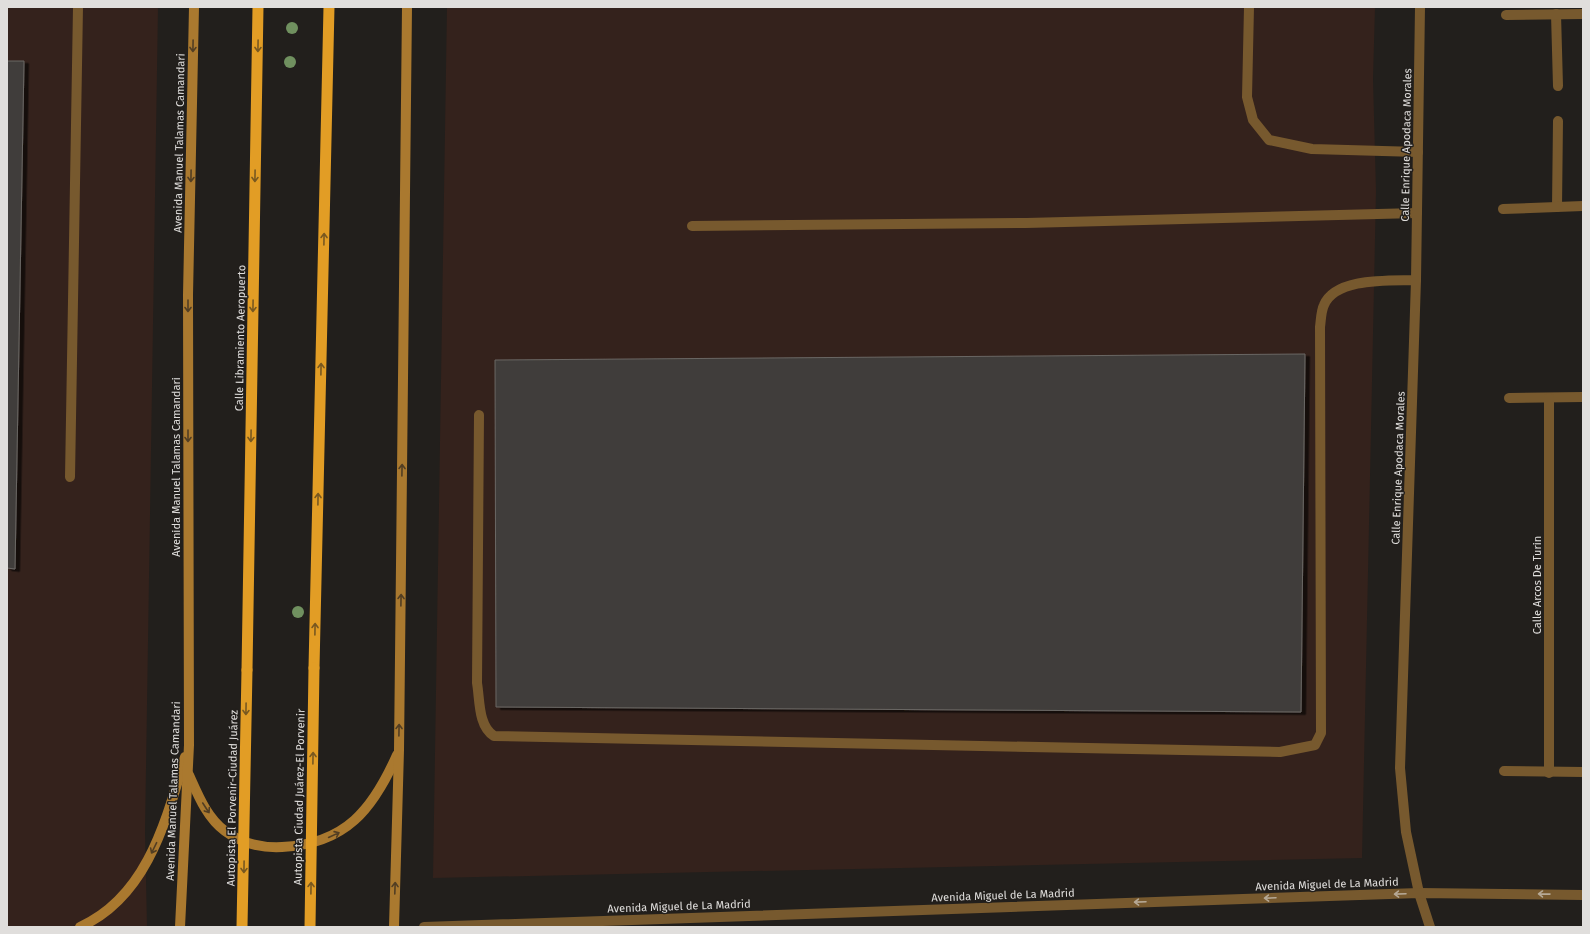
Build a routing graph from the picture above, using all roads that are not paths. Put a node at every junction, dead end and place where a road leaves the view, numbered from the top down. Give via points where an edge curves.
1 (78, 7) edge
2 (194, 7) edge
3 (258, 7) edge
4 (329, 7) edge
5 (407, 7) edge
6 (1249, 7) edge
7 (1420, 7) edge
8 (1556, 14) junction
9 (1583, 14) edge
10 (1506, 16) dead end
11 (1558, 86) dead end
12 (1558, 121) dead end
13 (1418, 152) junction
14 (1583, 206) edge
15 (1557, 207) junction
16 (1503, 209) dead end
17 (1417, 213) junction
18 (692, 226) dead end
19 (1416, 280) junction
20 (1583, 397) edge
21 (1509, 398) dead end
22 (1549, 398) junction
23 (479, 415) dead end
24 (70, 476) dead end
25 (247, 670) joint
26 (189, 745) junction
27 (399, 750) junction
28 (1504, 771) dead end
29 (1583, 772) edge
30 (1549, 773) junction
31 (188, 774) junction
32 (1419, 893) junction
33 (1583, 895) edge
34 (80, 927) edge
35 (180, 927) edge
36 (242, 927) edge
37 (310, 927) edge
38 (394, 927) edge
39 (424, 927) edge
40 (1430, 927) edge

1 - 24 street
2 -> 26 main road, Avenida Manuel Talamas Camandari via 188,295
3 -> 25 highway, Calle Libramiento Aeropuerto
37 -> 4 highway, Autopista Ciudad Juárez-El Porvenir, bridge
27 -> 5 main road
6 - 13 street via 1247,97 1253,120 1269,140 1312,149
7 - 13 street, Calle Enrique Apodaca Morales
8 - 9 street
8 - 10 street
8 - 11 street
12 - 15 street
13 - 17 street, Calle Enrique Apodaca Morales
14 - 15 street
15 - 16 street
17 - 18 street via 1026,223
17 - 19 street, Calle Enrique Apodaca Morales
19 - 23 street via 1351,284 1335,292 1324,305 1320,327 1321,733 1315,745 1297,750 1280,752 494,736 487,732 483,722 477,683
19 - 32 street, Calle Enrique Apodaca Morales via 1400,768 1406,832
20 - 22 street
21 - 22 street
22 - 30 street, Calle Arcos De Turin
25 -> 36 highway, Autopista El Porvenir-Ciudad Juárez, bridge
26 - 31 main road, Avenida Manuel Talamas Camandari
26 -> 34 main road via 167,816 144,868 128,892 111,908 92,922
31 -> 27 main road via 202,804 224,830 241,841 259,846 291,847 316,843 338,834 358,817 386,781
38 -> 27 main road
28 - 30 street
29 - 30 street
31 - 35 main road, Avenida Manuel Talamas Camandari
33 -> 32 street, Avenida Miguel de La Madrid
32 -> 39 street, Avenida Miguel de La Madrid
32 - 40 street, Calle Enrique Apodaca Morales

